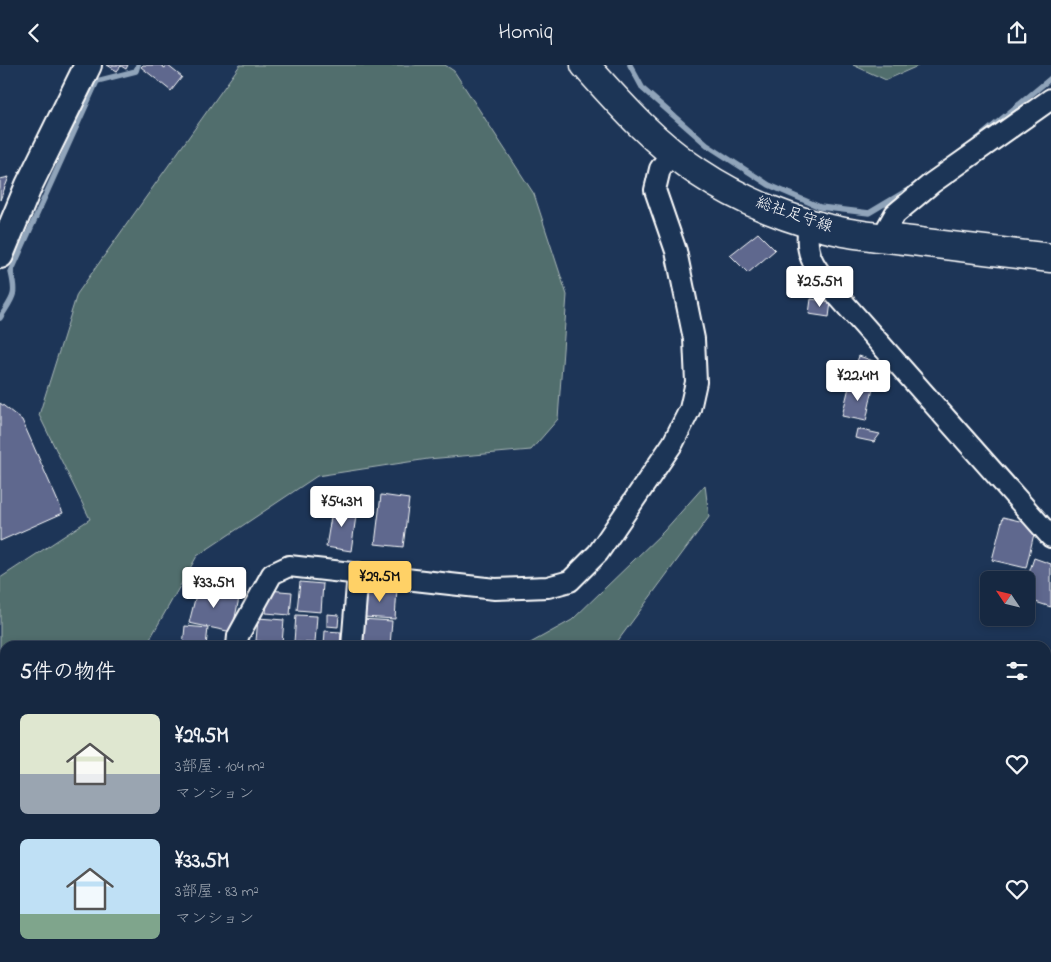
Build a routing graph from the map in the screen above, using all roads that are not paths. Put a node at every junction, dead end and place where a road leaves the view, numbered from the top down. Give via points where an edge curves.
1 (88, 65) edge
2 (586, 65) edge
3 (1051, 99) edge
4 (672, 153) junction
5 (809, 224) junction
6 (3, 237) edge
7 (882, 237) junction
8 (1051, 258) edge
9 (1051, 537) edge
10 (358, 573) junction
11 (238, 641) edge
12 (352, 641) edge

1 - 6 street
2 - 4 main road, 総社足守線 via 629,113
3 - 7 street via 932,183 895,214
4 - 5 main road, 総社足守線 via 725,188 767,209
4 - 10 street via 660,169 655,190 676,251 694,339 696,382 690,409 673,443 598,553 570,581 548,587 495,589
5 - 7 main road, 総社足守線
5 - 9 street via 807,250 836,294
7 - 8 main road, 総社足守線
10 - 11 street via 289,566 272,574 238,635
10 - 12 street

